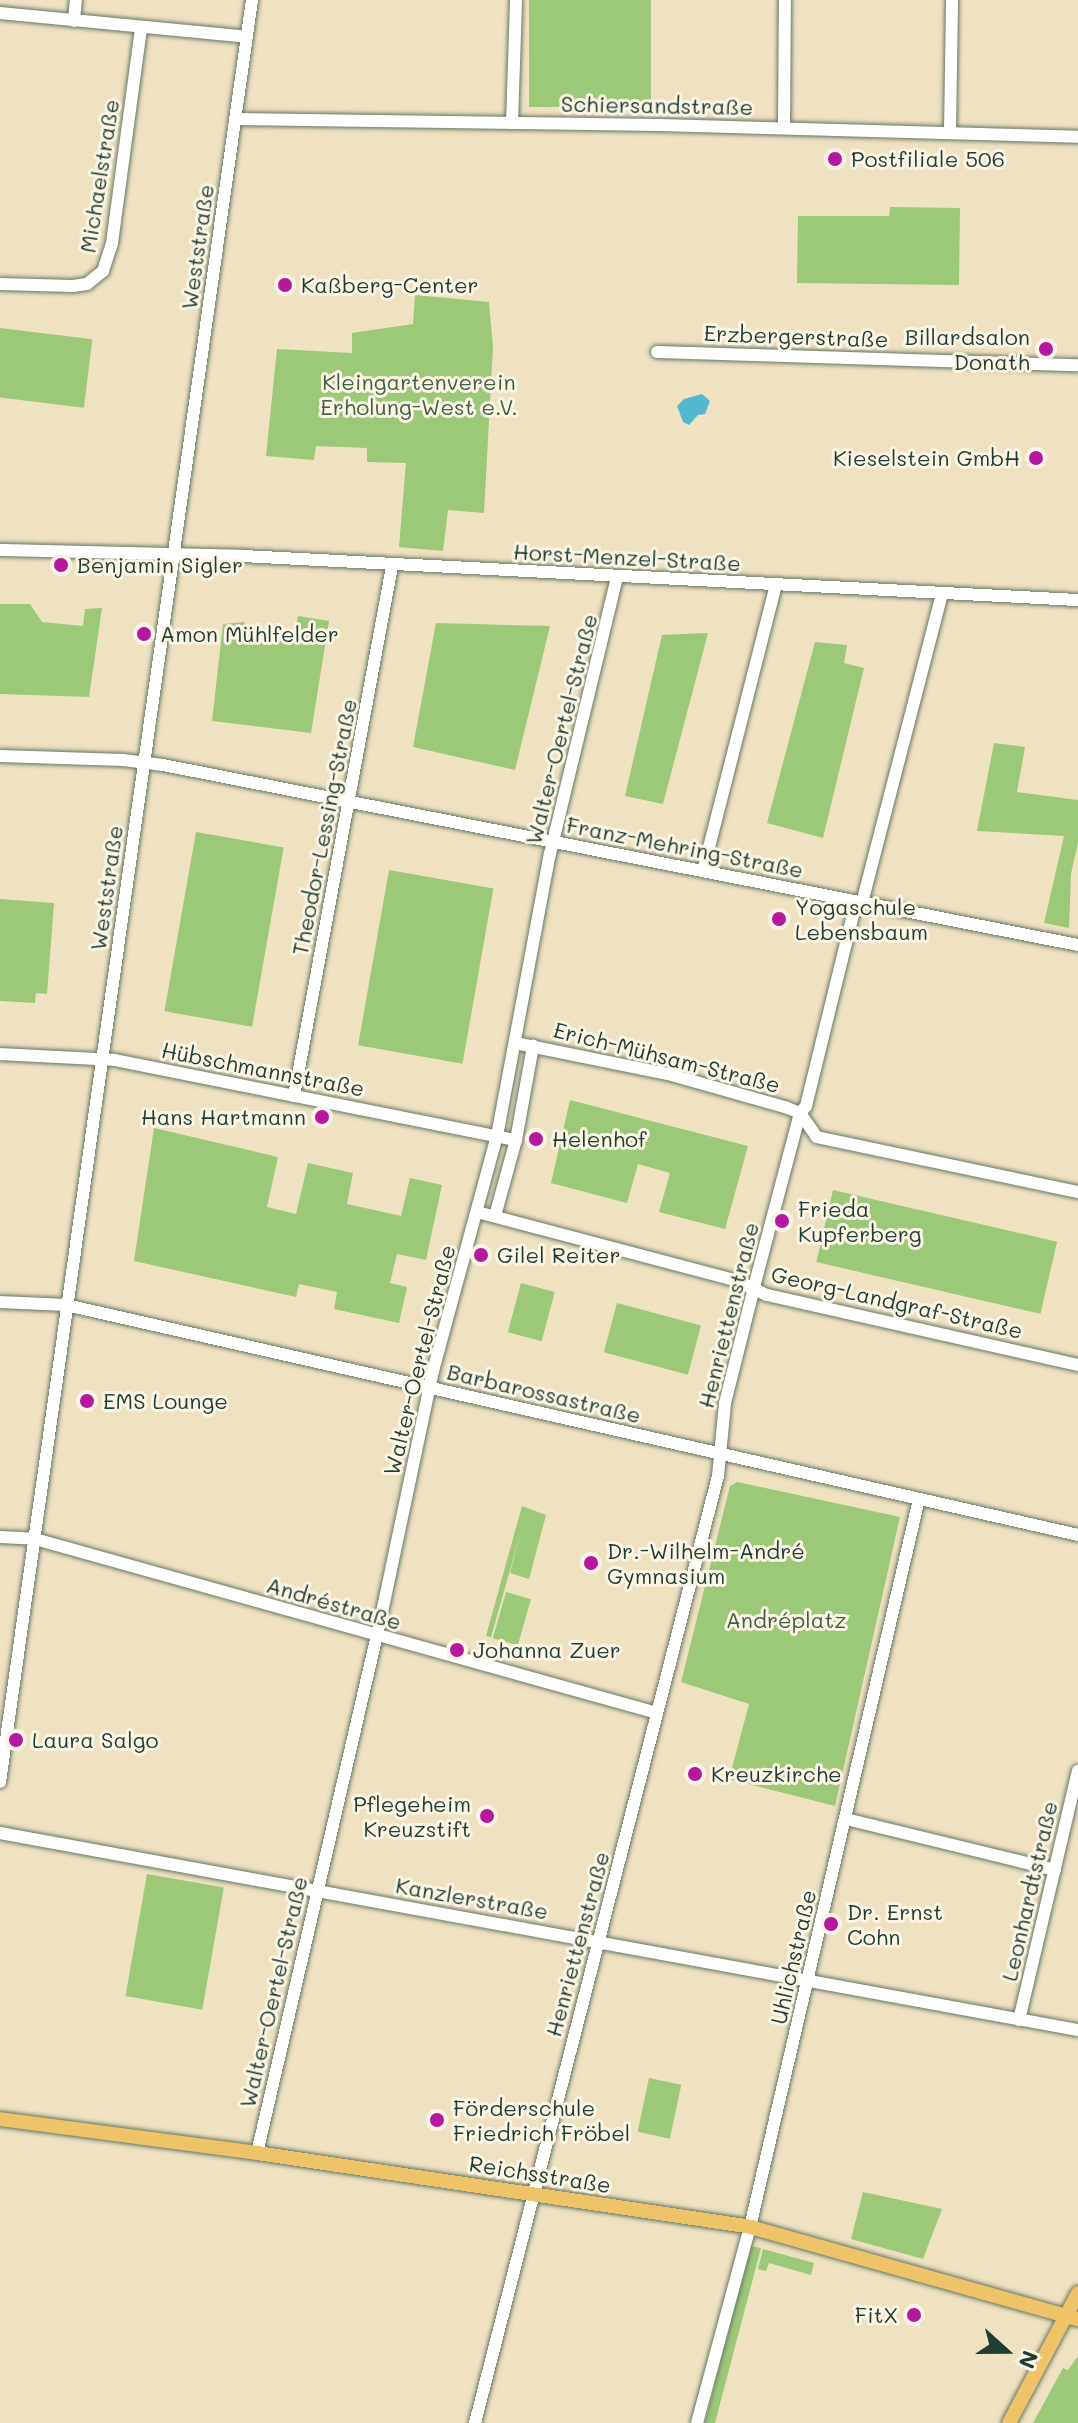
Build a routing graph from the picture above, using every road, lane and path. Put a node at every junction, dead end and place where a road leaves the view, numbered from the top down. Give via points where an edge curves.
1 (76, 0) edge
2 (252, 0) edge
3 (516, 0) edge
4 (785, 0) edge
5 (952, 0) edge
6 (0, 13) edge
7 (74, 21) junction
8 (141, 28) junction
9 (247, 37) junction
10 (235, 119) junction
11 (512, 123) junction
12 (784, 128) junction
13 (950, 131) junction
14 (1078, 137) edge
15 (0, 284) edge
16 (657, 352) dead end
17 (1078, 365) edge
18 (0, 550) edge
19 (174, 555) junction
20 (392, 566) junction
21 (617, 577) junction
22 (776, 585) junction
23 (942, 593) junction
24 (1078, 600) edge
25 (0, 756) edge
26 (143, 762) junction
27 (349, 800) junction
28 (555, 841) junction
29 (703, 871) junction
30 (862, 903) junction
31 (1078, 945) edge
32 (515, 1043) junction
33 (533, 1046) junction
34 (0, 1054) edge
35 (102, 1058) junction
36 (294, 1096) junction
37 (800, 1113) junction
38 (497, 1136) junction
39 (516, 1140) junction
40 (1078, 1192) edge
41 (477, 1212) junction
42 (495, 1216) junction
43 (754, 1289) junction
44 (0, 1302) edge
45 (66, 1305) junction
46 (1078, 1365) edge
47 (430, 1388) junction
48 (720, 1453) junction
49 (919, 1499) junction
50 (1078, 1535) edge
51 (0, 1537) edge
52 (35, 1539) junction
53 (376, 1636) junction
54 (657, 1713) junction
55 (1078, 1771) edge
56 (0, 1782) edge
57 (846, 1819) junction
58 (0, 1833) edge
59 (1055, 1870) junction
60 (316, 1891) junction
61 (598, 1942) junction
62 (808, 1981) junction
63 (1019, 2020) junction
64 (1078, 2030) edge
65 (0, 2119) edge
66 (257, 2153) junction
67 (532, 2195) junction
68 (750, 2227) junction
69 (1078, 2293) edge
70 (1072, 2317) edge
71 (475, 2423) edge
72 (697, 2423) edge
73 (1009, 2423) edge

1 - 7 street
2 - 9 street, Weststraße
3 - 11 street
4 - 12 street
5 - 13 street
6 - 7 street
7 - 8 street
8 - 9 street
8 - 15 street, Michaelstraße via 112,243 103,271 87,284 73,286
9 - 10 street, Weststraße
10 - 11 street, Schiersandstraße
10 - 19 street, Weststraße
11 - 12 street, Schiersandstraße
12 - 13 street, Schiersandstraße
13 - 14 street, Schiersandstraße
16 - 17 street, Erzbergerstraße
18 - 19 street, Horst-Menzel-Straße
19 - 20 street, Horst-Menzel-Straße
19 - 26 street, Weststraße
20 - 21 street, Horst-Menzel-Straße
20 - 27 street, Theodor-Lessing-Straße
21 - 22 street, Horst-Menzel-Straße
21 - 28 street, Walter-Oertel-Straße
22 - 23 street, Horst-Menzel-Straße
22 - 29 street
23 - 24 street, Horst-Menzel-Straße
23 - 30 street, Henriettenstraße
25 - 26 street, Franz-Mehring-Straße
26 - 27 street, Franz-Mehring-Straße
26 - 35 street, Weststraße
27 - 28 street, Franz-Mehring-Straße
27 - 36 street, Theodor-Lessing-Straße
28 - 29 street, Franz-Mehring-Straße
28 - 32 street, Walter-Oertel-Straße
29 - 30 street, Franz-Mehring-Straße
30 - 31 street, Franz-Mehring-Straße
30 - 37 street, Henriettenstraße via 853,914
32 - 33 street, Erich-Mühsam-Straße
32 - 38 street, Walter-Oertel-Straße
33 - 37 street, Erich-Mühsam-Straße via 668,1074
33 - 39 street
34 - 35 street, Hübschmannstraße
35 - 36 street, Hübschmannstraße
35 - 45 street, Weststraße
36 - 38 street, Hübschmannstraße
37 - 40 street, Erich-Mühsam-Straße via 817,1137
37 - 43 street, Henriettenstraße
38 - 39 street, Hübschmannstraße
38 - 41 street, Walter-Oertel-Straße
39 - 42 street
41 - 42 street, Georg-Landgraf-Straße
41 - 47 street, Walter-Oertel-Straße
42 - 43 street, Georg-Landgraf-Straße
43 - 46 street, Georg-Landgraf-Straße
43 - 48 street, Henriettenstraße via 725,1403
44 - 45 street, Barbarossastraße
45 - 47 street, Barbarossastraße
45 - 52 street, Weststraße
47 - 48 street, Barbarossastraße
47 - 53 street, Walter-Oertel-Straße
48 - 49 street, Barbarossastraße
48 - 54 street, Henriettenstraße
49 - 50 street, Barbarossastraße
49 - 57 street, Uhlichstraße
51 - 52 street, Andréstraße
52 - 53 street, Andréstraße
52 - 56 street, Weststraße
53 - 54 street, Andréstraße
53 - 60 street, Walter-Oertel-Straße
54 - 61 street, Henriettenstraße
55 - 59 street, Leonhardtstraße
57 - 59 street
57 - 62 street, Uhlichstraße
58 - 60 street, Kanzlerstraße
59 - 63 street, Leonhardtstraße
60 - 61 street, Kanzlerstraße
60 - 66 street, Walter-Oertel-Straße
61 - 62 street, Kanzlerstraße
61 - 67 street, Henriettenstraße
62 - 63 street, Kanzlerstraße
62 - 68 street, Uhlichstraße
63 - 64 street, Kanzlerstraße
65 - 66 main road, Reichsstraße
66 - 67 main road, Reichsstraße
67 - 68 main road, Reichsstraße
67 - 71 street, Henriettenstraße
68 - 70 main road, Reichsstraße
68 - 72 street, Uhlichstraße
69 - 70 main road
70 - 73 main road

